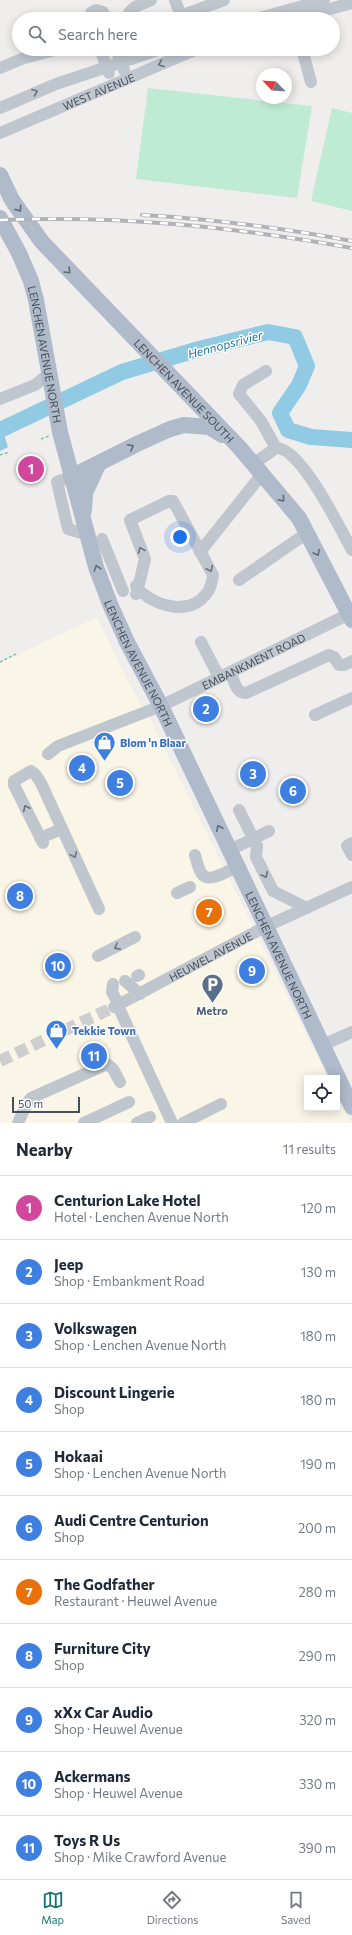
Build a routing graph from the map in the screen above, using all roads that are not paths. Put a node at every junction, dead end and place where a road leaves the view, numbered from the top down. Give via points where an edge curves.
1 (175, 0) edge
2 (224, 0) edge
3 (148, 1) edge
4 (329, 3) edge
5 (352, 3) edge
6 (91, 10) edge
7 (103, 12) edge
8 (129, 12) edge
9 (177, 12) edge
10 (193, 12) edge
11 (288, 12) edge
12 (309, 12) edge
13 (32, 56) edge
14 (103, 56) edge
15 (119, 56) edge
16 (139, 56) edge
17 (179, 56) edge
18 (304, 56) edge
19 (121, 62) junction
20 (107, 67) junction
21 (0, 68) edge
22 (127, 78) junction
23 (311, 82) dead end
24 (113, 84) junction
25 (0, 108) edge
26 (0, 133) edge
27 (0, 175) edge
28 (0, 218) edge
29 (266, 371) dead end
30 (51, 375) junction
31 (0, 399) edge
32 (239, 448) junction
33 (276, 448) junction
34 (98, 465) junction
35 (258, 469) junction
36 (71, 477) junction
37 (306, 533) junction
38 (95, 537) junction
39 (352, 550) edge
40 (200, 552) junction
41 (239, 580) dead end
42 (123, 591) dead end
43 (350, 610) edge
44 (201, 642) dead end
45 (352, 661) edge
46 (230, 672) junction
47 (219, 678) junction
48 (352, 698) edge
49 (161, 706) junction
50 (315, 715) dead end
51 (48, 754) dead end
52 (239, 810) dead end
53 (62, 829) junction
54 (269, 831) dead end
55 (252, 839) junction
56 (352, 843) edge
57 (230, 850) junction
58 (195, 855) dead end
59 (352, 855) edge
60 (238, 866) junction
61 (190, 887) dead end
62 (352, 887) edge
63 (177, 893) dead end
64 (307, 908) junction
65 (99, 909) dead end
66 (267, 926) junction
67 (135, 937) dead end
68 (98, 956) dead end
69 (134, 977) dead end
70 (113, 984) dead end
71 (140, 994) junction
72 (117, 1006) junction
73 (352, 1032) edge
74 (323, 1045) junction
75 (120, 1082) dead end
76 (129, 1102) dead end
77 (221, 1104) dead end
78 (352, 1107) edge
79 (150, 1117) dead end
80 (98, 1120) edge
81 (18, 1123) edge
82 (84, 1123) edge
83 (137, 1123) edge
84 (172, 1123) edge
85 (183, 1123) edge

1 - 9 street
2 - 10 street
3 - 8 street
4 - 5 street
4 - 11 street
4 - 12 street
6 - 7 street
13 - 21 street
14 - 20 street
15 - 19 street
16 - 19 street, WEST AVENUE
17 -> 22 street, WEST AVENUE
18 - 23 street
19 - 20 street, WEST AVENUE
19 - 22 street
20 - 24 street
25 -> 20 street, WEST AVENUE via 56,84
22 - 24 street, WEST AVENUE
24 - 26 street, WEST AVENUE
27 -> 32 main road, LENCHEN AVENUE SOUTH via 12,200 42,242
28 - 30 main road, LENCHEN AVENUE NORTH via 19,253 30,281
29 - 33 street via 243,385 239,394 261,421
30 - 31 street via 35,385
30 - 36 main road, LENCHEN AVENUE NORTH via 60,432
34 -> 32 main road via 139,443 184,425 209,427
32 - 35 main road, LENCHEN AVENUE SOUTH
33 - 35 street
33 - 39 street via 285,449 303,468
34 - 36 main road
34 - 38 main road via 83,504
35 -> 37 main road, LENCHEN AVENUE SOUTH via 299,518
35 - 40 street
36 - 38 main road, LENCHEN AVENUE NORTH
37 - 41 street
37 -> 43 main road, LENCHEN AVENUE SOUTH
38 - 42 street
49 -> 38 main road, LENCHEN AVENUE NORTH via 110,604 96,566
40 -> 40 street via 213,575 208,593 202,599 179,608 157,603 136,590 145,560 130,525 132,518 173,501
43 - 46 street, EMBANKMENT ROAD
44 - 47 street
45 - 46 street via 339,665 334,657 329,655 242,694
46 - 47 street, EMBANKMENT ROAD
47 - 49 street, EMBANKMENT ROAD
48 - 50 street
49 - 51 street, EMBANKMENT ROAD via 58,746
57 -> 49 main road, LENCHEN AVENUE NORTH
52 - 55 street
53 -> 53 street via 42,841 14,785 17,778 30,771 41,783
53 -> 65 street
54 - 55 street
55 - 57 street
55 -> 64 street via 256,846 258,862 273,891
56 - 59 street via 347,846
57 - 60 main road, LENCHEN AVENUE NORTH
58 - 60 street via 205,877 212,877
60 - 66 main road, LENCHEN AVENUE NORTH
61 - 63 street
62 - 64 street, HEUWEL AVENUE
64 - 66 street, HEUWEL AVENUE
66 - 71 street, HEUWEL AVENUE
66 - 74 main road, LENCHEN AVENUE NORTH
67 -> 68 street
69 - 71 street
70 - 72 street via 112,992
71 - 72 street, HEUWEL AVENUE
72 - 84 street
73 - 74 street
74 - 78 main road, LENCHEN AVENUE NORTH via 333,1074
75 - 81 street via 107,1064 31,1098
76 - 80 street
77 - 85 street
79 - 83 street
80 - 82 street

